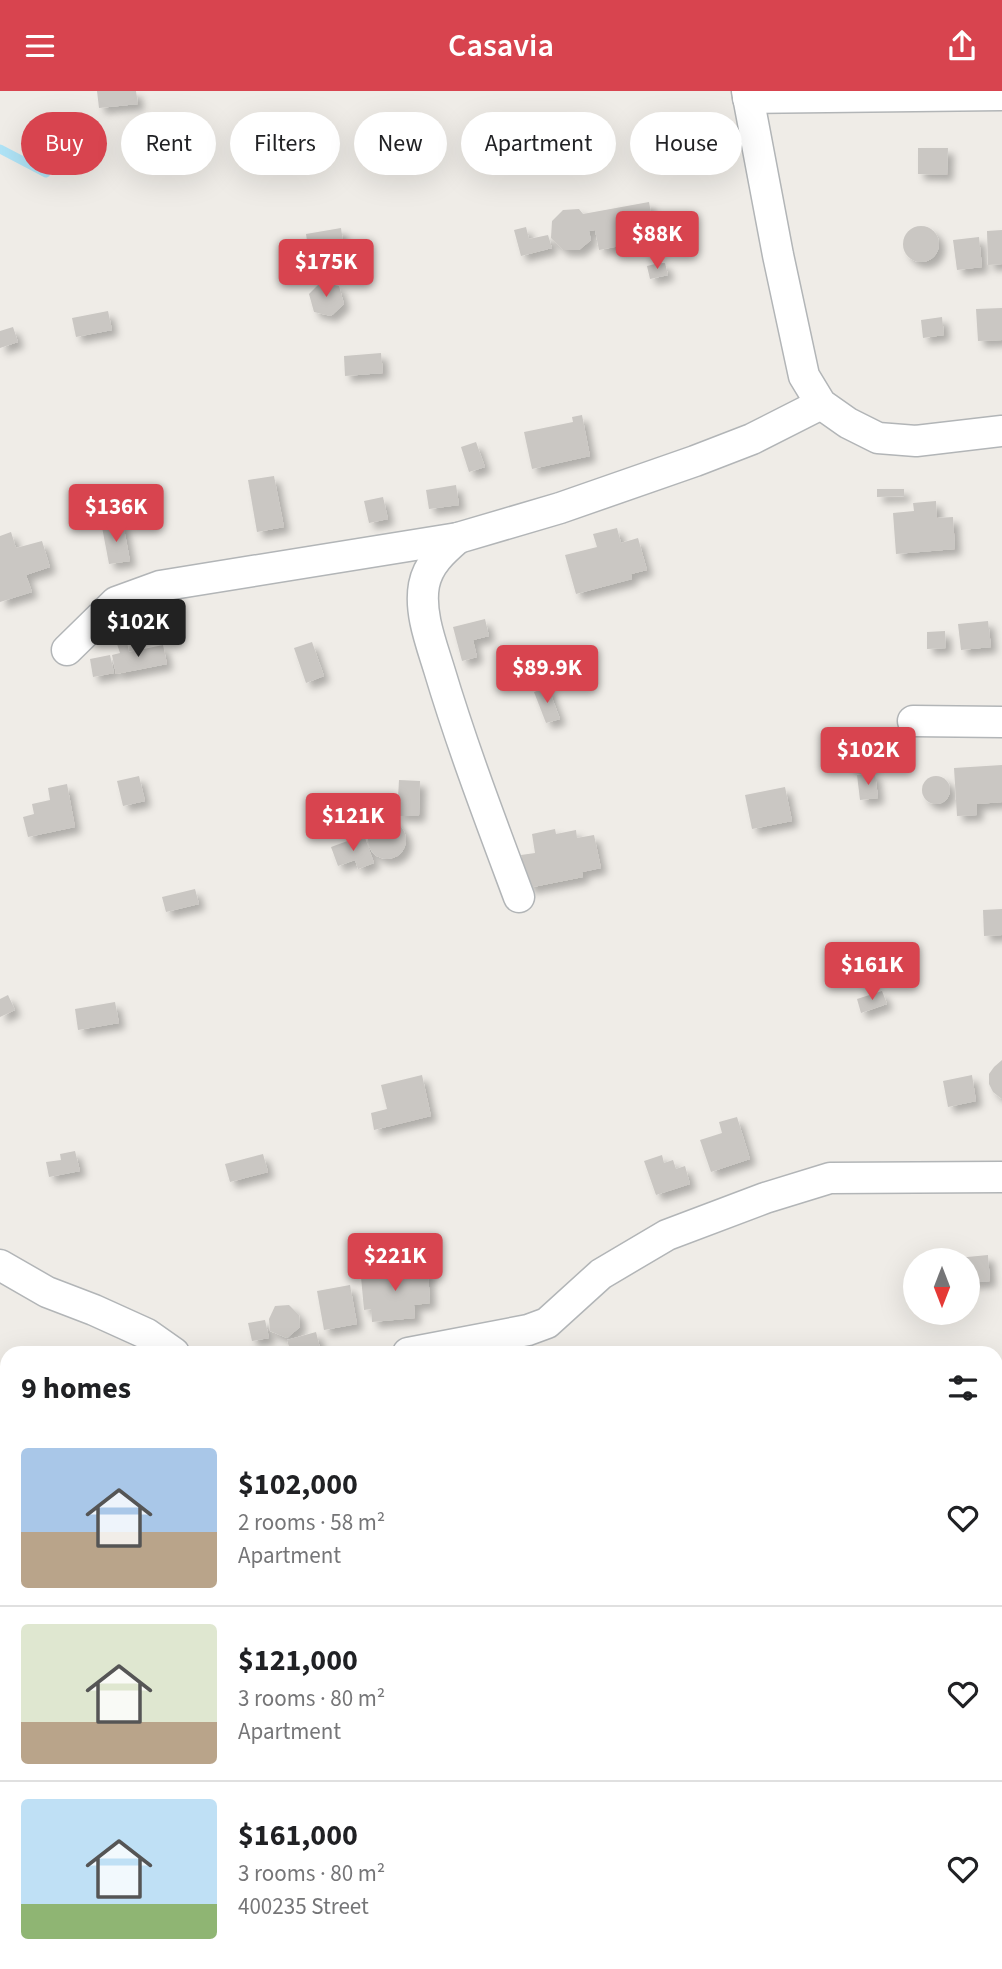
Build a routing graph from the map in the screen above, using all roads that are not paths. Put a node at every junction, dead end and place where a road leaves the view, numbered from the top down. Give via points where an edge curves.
1 (748, 95) edge
2 (1002, 95) edge
3 (821, 404) junction
4 (1002, 431) edge
5 (458, 538) junction
6 (67, 650) dead end
7 (913, 720) dead end
8 (1002, 722) edge
9 (519, 898) dead end
10 (1002, 1177) edge
11 (0, 1265) edge
12 (165, 1346) edge
13 (445, 1346) edge

1 - 2 street
1 - 3 street via 804,376
3 - 4 street via 878,438 916,441
3 - 5 street via 695,461
5 - 6 street via 160,586 116,602
5 - 9 street via 431,565 423,602 426,620 454,720
7 - 8 street
10 - 13 street via 830,1178 667,1235 601,1274 547,1323
11 - 12 street via 47,1292 147,1333

